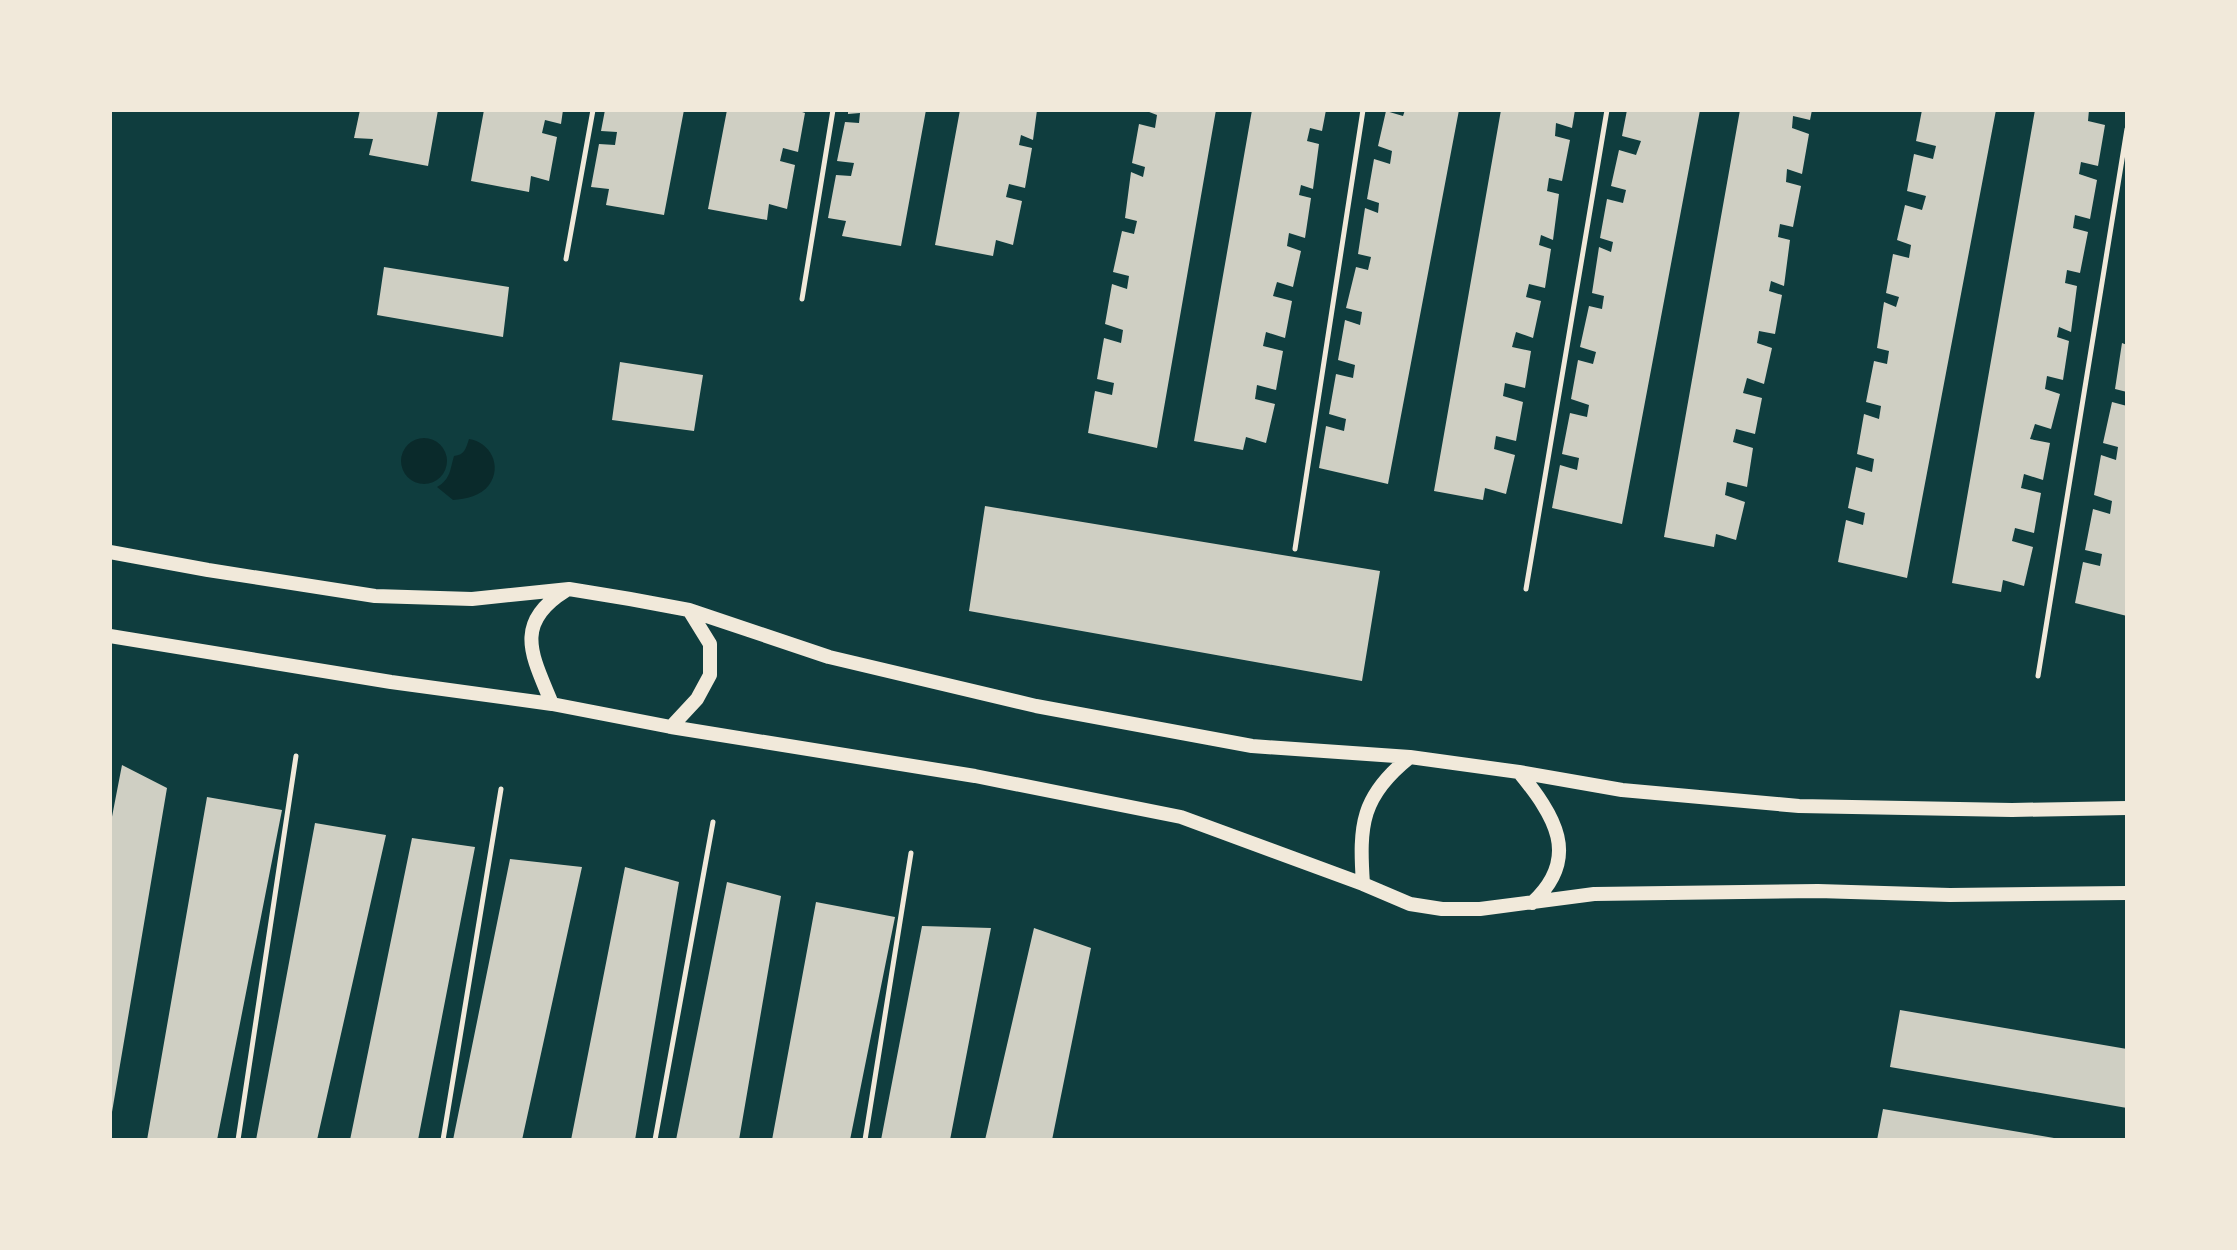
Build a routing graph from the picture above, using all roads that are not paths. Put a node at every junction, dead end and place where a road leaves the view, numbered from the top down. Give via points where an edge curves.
1 (110, 552) edge
2 (569, 589) junction
3 (689, 610) junction
4 (110, 636) edge
5 (552, 704) junction
6 (671, 727) junction
7 (1410, 757) junction
8 (1519, 772) junction
9 (2127, 808) edge
10 (1363, 884) junction
11 (2127, 893) edge
12 (1532, 903) junction

1 - 2 street via 375,596 472,599
2 - 3 street
2 - 5 street via 549,601 534,620 531,646
3 - 6 street via 710,644 710,675
3 - 7 street via 829,657 1036,706 1252,746
4 - 5 street
5 - 6 street
6 - 10 street via 975,776 1181,817
7 - 8 street
7 - 10 street via 1372,796 1360,845
8 - 9 street via 1622,790 1799,806
8 - 12 street via 1552,817 1559,843 1548,888
10 - 12 street via 1410,904 1442,909
11 - 12 street via 1594,894

